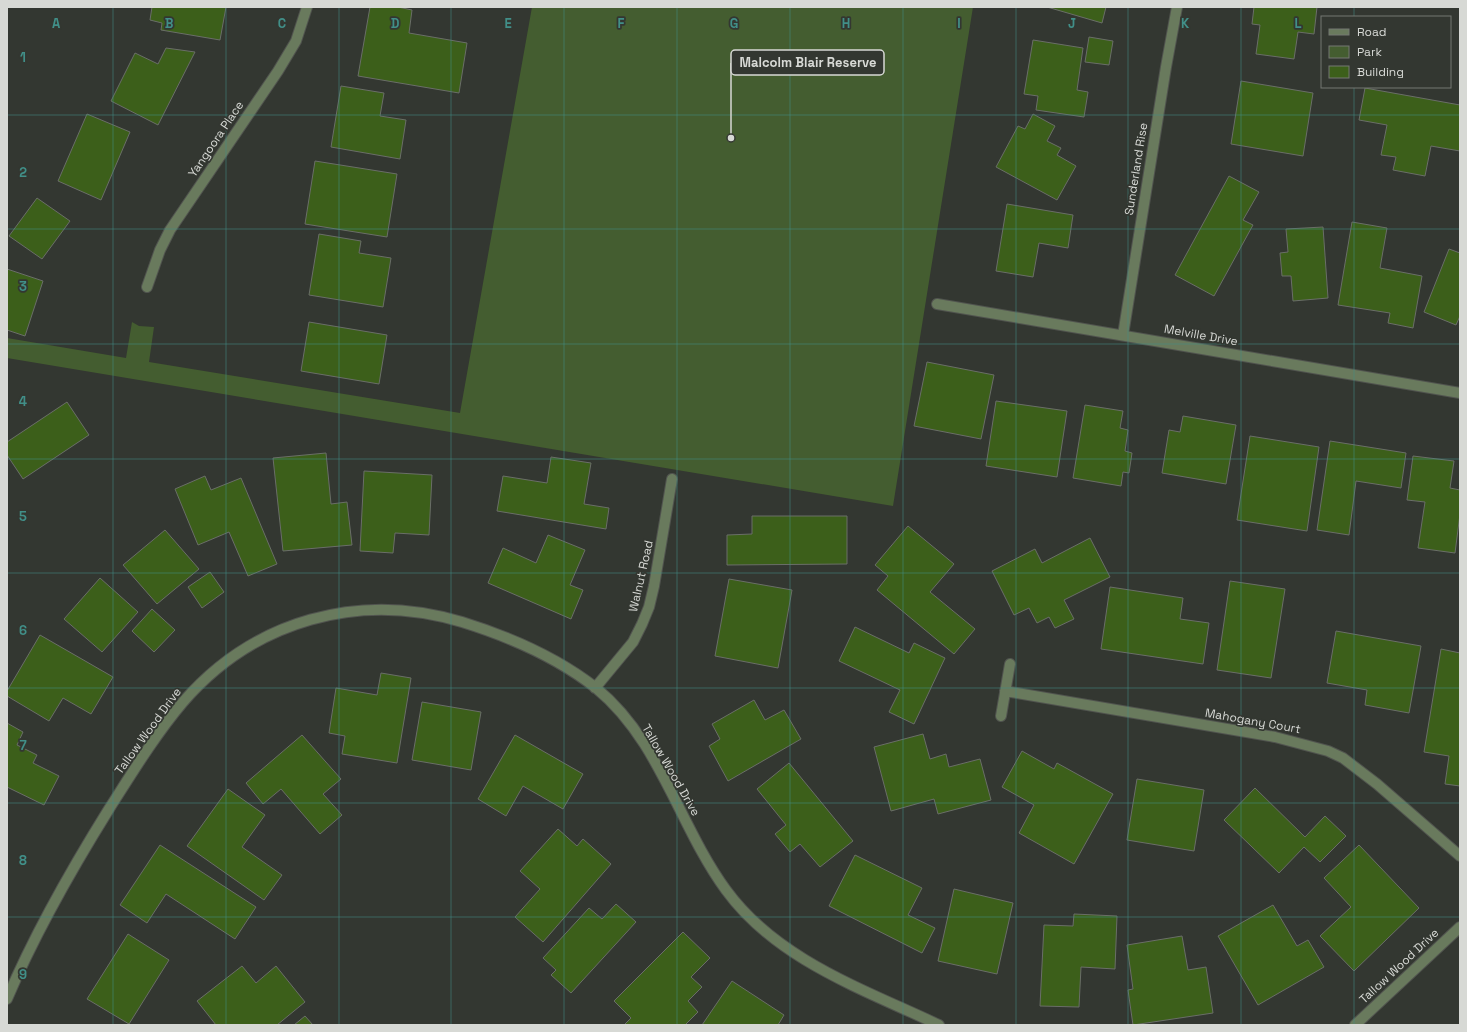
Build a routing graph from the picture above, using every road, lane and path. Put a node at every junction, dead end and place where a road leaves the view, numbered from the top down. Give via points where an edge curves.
1 (307, 7) edge
2 (1177, 7) edge
3 (147, 287) dead end
4 (937, 304) dead end
5 (1123, 335) junction
6 (1460, 392) edge
7 (672, 479) dead end
8 (1010, 664) dead end
9 (595, 688) junction
10 (1005, 691) junction
11 (1001, 716) dead end
12 (1460, 856) edge
13 (1460, 927) edge
14 (7, 999) edge
15 (939, 1025) edge
16 (1355, 1025) edge

1 - 3 street, Yangoora Place via 296,41 278,72 170,230
2 - 5 street, Sunderland Rise
4 - 5 street, Melville Drive
5 - 6 street, Melville Drive
7 - 9 street, Walnut Road via 647,613 633,642
8 - 10 street
9 - 14 street, Tallow Wood Drive via 556,662 523,645 448,618 413,611 379,608 346,611 312,618 262,639 204,680 162,729 72,869
9 - 15 street, Tallow Wood Drive via 634,730 664,778 710,867 727,892 746,913 770,936 810,963
10 - 11 street
10 - 12 street, Mahogany Court via 1275,737 1328,751 1353,765 1377,784
13 - 16 street, Tallow Wood Drive

